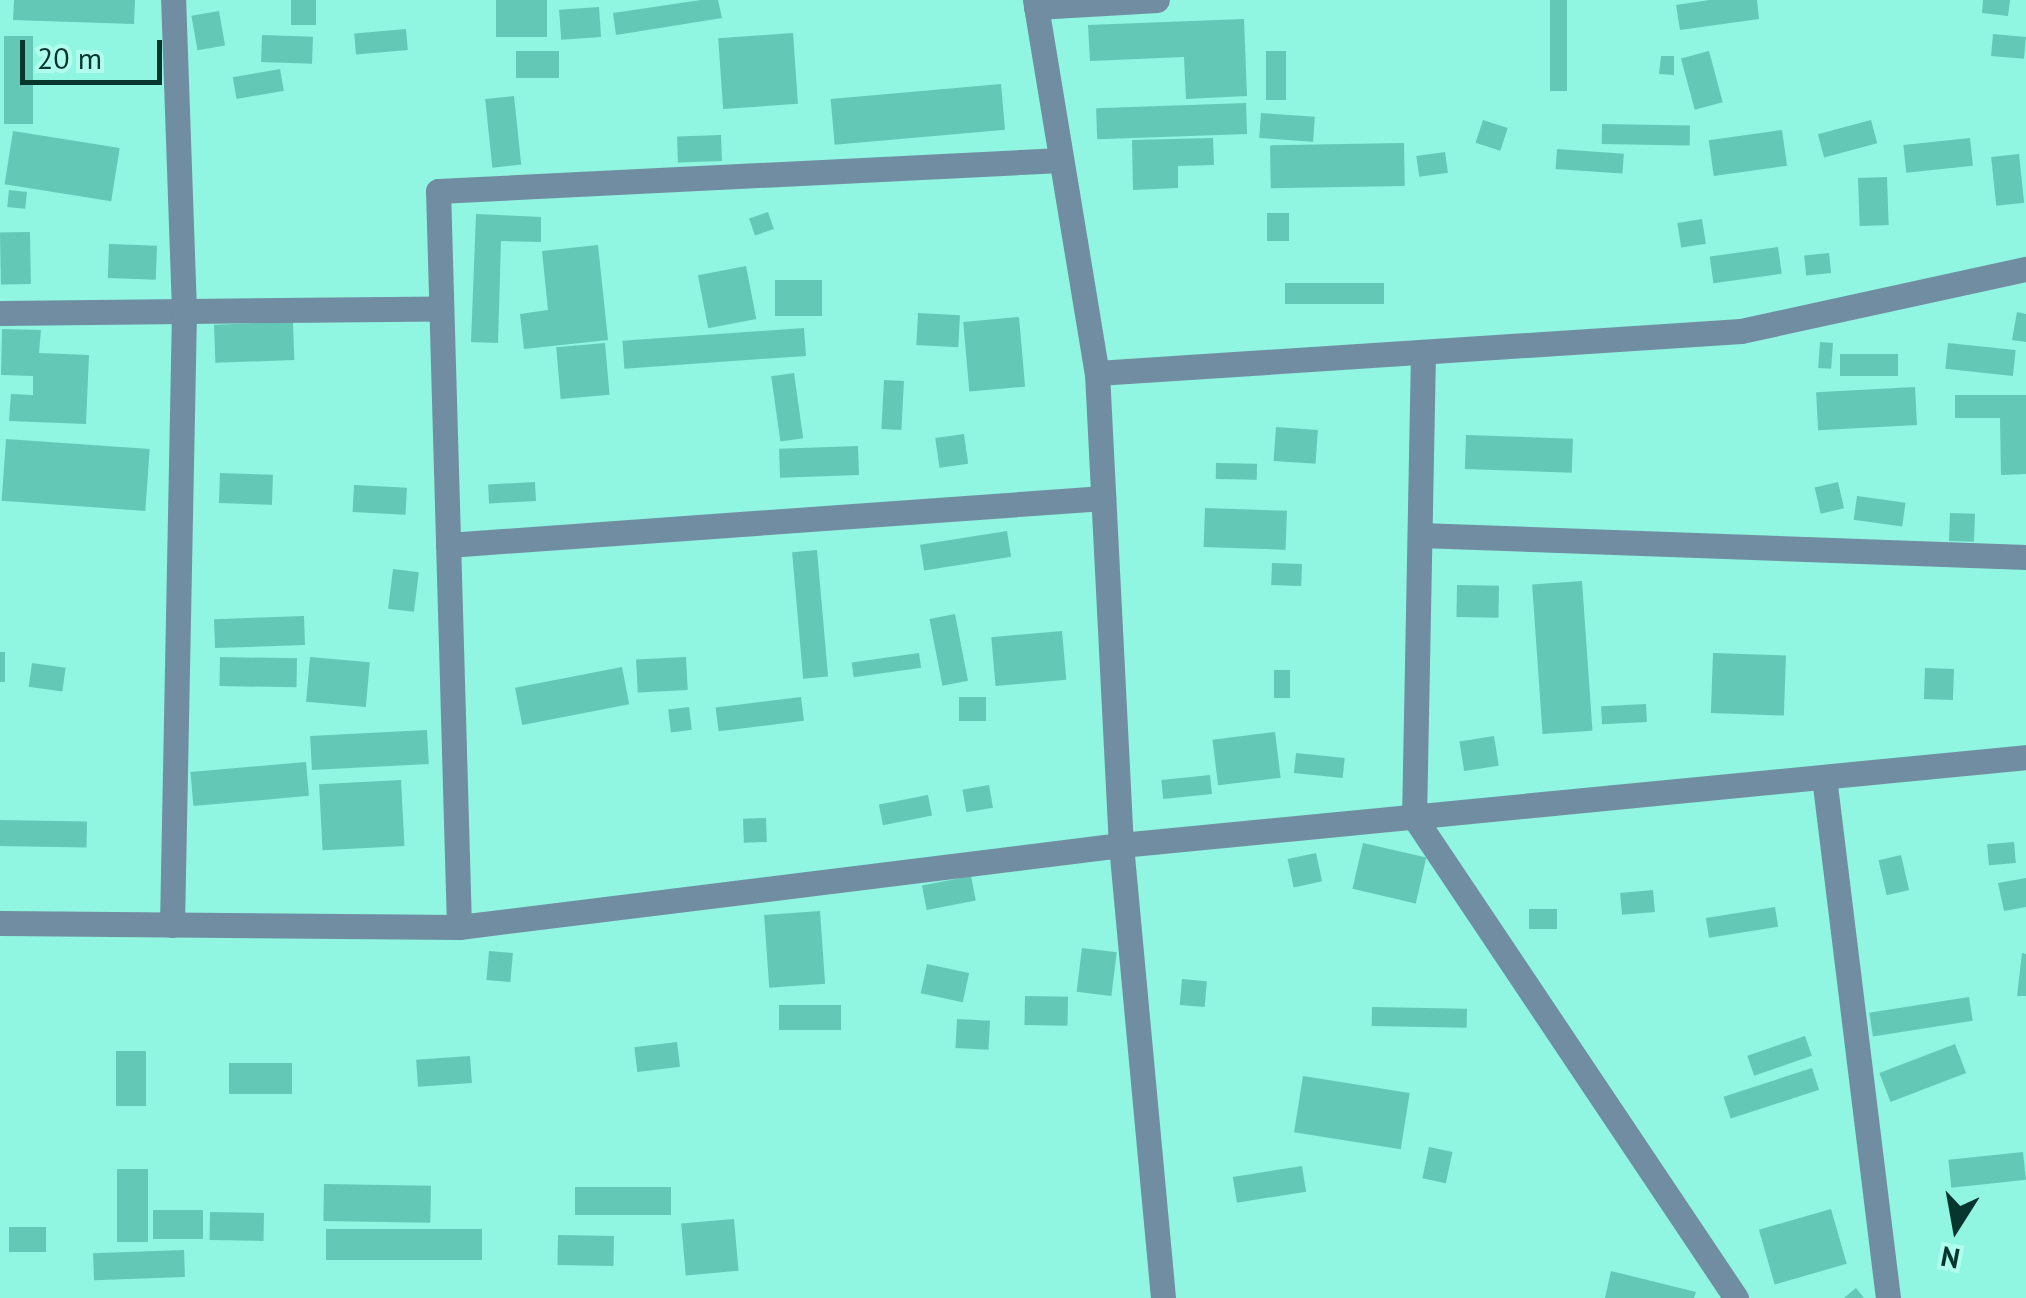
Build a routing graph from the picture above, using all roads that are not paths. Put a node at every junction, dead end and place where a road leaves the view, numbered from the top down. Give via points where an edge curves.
1 (172, 0) edge
2 (1157, 0) edge
3 (1036, 4) edge
4 (1060, 160) junction
5 (2026, 269) edge
6 (441, 308) junction
7 (184, 311) junction
8 (0, 313) edge
9 (1424, 352) junction
10 (1097, 373) junction
11 (1103, 498) junction
12 (1420, 535) junction
13 (448, 545) junction
14 (2026, 557) edge
15 (2026, 757) edge
16 (1824, 776) junction
17 (1414, 816) junction
18 (1121, 845) junction
19 (0, 924) edge
20 (172, 925) junction
21 (459, 927) junction
22 (1162, 1298) edge
23 (1736, 1298) edge
24 (1888, 1298) edge

1 - 7 street
2 - 3 street
3 - 4 street
4 - 6 street via 438,191
4 - 10 street
5 - 9 street via 1741,331
6 - 7 street
6 - 13 street
7 - 8 street
7 - 20 street
9 - 10 street
9 - 12 street
10 - 11 street
11 - 13 street
11 - 18 street
12 - 14 street
12 - 17 street
13 - 21 street
15 - 16 street
16 - 17 street
16 - 24 street
17 - 18 street
17 - 23 street
18 - 21 street
18 - 22 street
19 - 20 street
20 - 21 street

